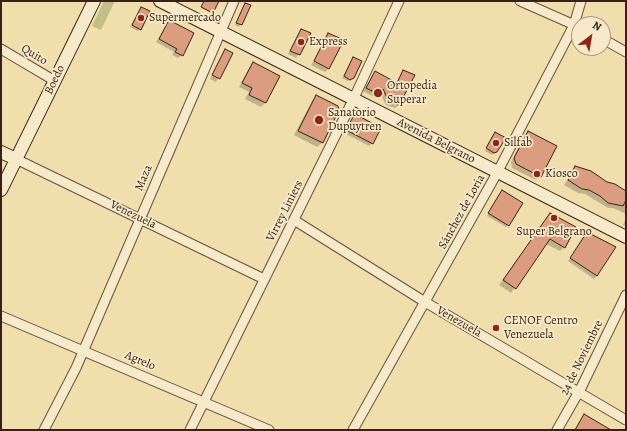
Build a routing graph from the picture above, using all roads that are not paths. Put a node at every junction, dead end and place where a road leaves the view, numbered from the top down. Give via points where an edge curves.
1 (94, 1) edge
2 (160, 1) edge
3 (234, 1) edge
4 (399, 1) edge
5 (520, 1) edge
6 (581, 1) edge
7 (579, 16) edge
8 (571, 23) edge
9 (221, 31) junction
10 (571, 37) edge
11 (611, 44) edge
12 (1, 49) edge
13 (626, 52) edge
14 (55, 81) junction
15 (354, 98) junction
16 (1, 152) edge
17 (16, 159) junction
18 (497, 173) junction
19 (1, 190) edge
20 (140, 218) junction
21 (294, 220) junction
22 (626, 237) edge
23 (264, 279) junction
24 (626, 294) edge
25 (425, 302) junction
26 (1, 316) edge
27 (83, 350) junction
28 (579, 392) junction
29 (204, 402) junction
30 (626, 420) edge
31 (44, 430) edge
32 (190, 430) edge
33 (269, 430) edge
34 (353, 430) edge
35 (557, 430) edge

1 - 14 main road, Boedo
2 - 9 main road, Avenida Belgrano
3 - 9 street, Maza
4 - 15 street, Virrey Liniers
5 - 8 street
6 - 7 street, Sánchez de Loria
9 - 15 main road, Avenida Belgrano
9 - 20 street, Maza
10 - 18 street, Sánchez de Loria
11 - 13 street
12 - 14 street, Quito
14 - 17 main road, Boedo
15 - 18 main road, Avenida Belgrano
15 - 21 street, Virrey Liniers
16 - 17 main road, Venezuela
17 - 19 main road, Boedo
17 - 20 street, Venezuela
18 - 22 main road, Avenida Belgrano
18 - 25 street, Sánchez de Loria
20 - 23 street, Venezuela
20 - 27 street, Maza
21 - 23 street, Virrey Liniers
21 - 25 street, Venezuela
23 - 29 street, Virrey Liniers
24 - 28 street, 24 de Noviembre
25 - 28 street, Venezuela
25 - 34 street, Sánchez de Loria
26 - 27 street, Agrelo
27 - 29 street, Agrelo
27 - 31 street, Maza
28 - 30 street, Venezuela
28 - 35 street, 24 de Noviembre
29 - 32 street, Virrey Liniers
29 - 33 street, Agrelo

